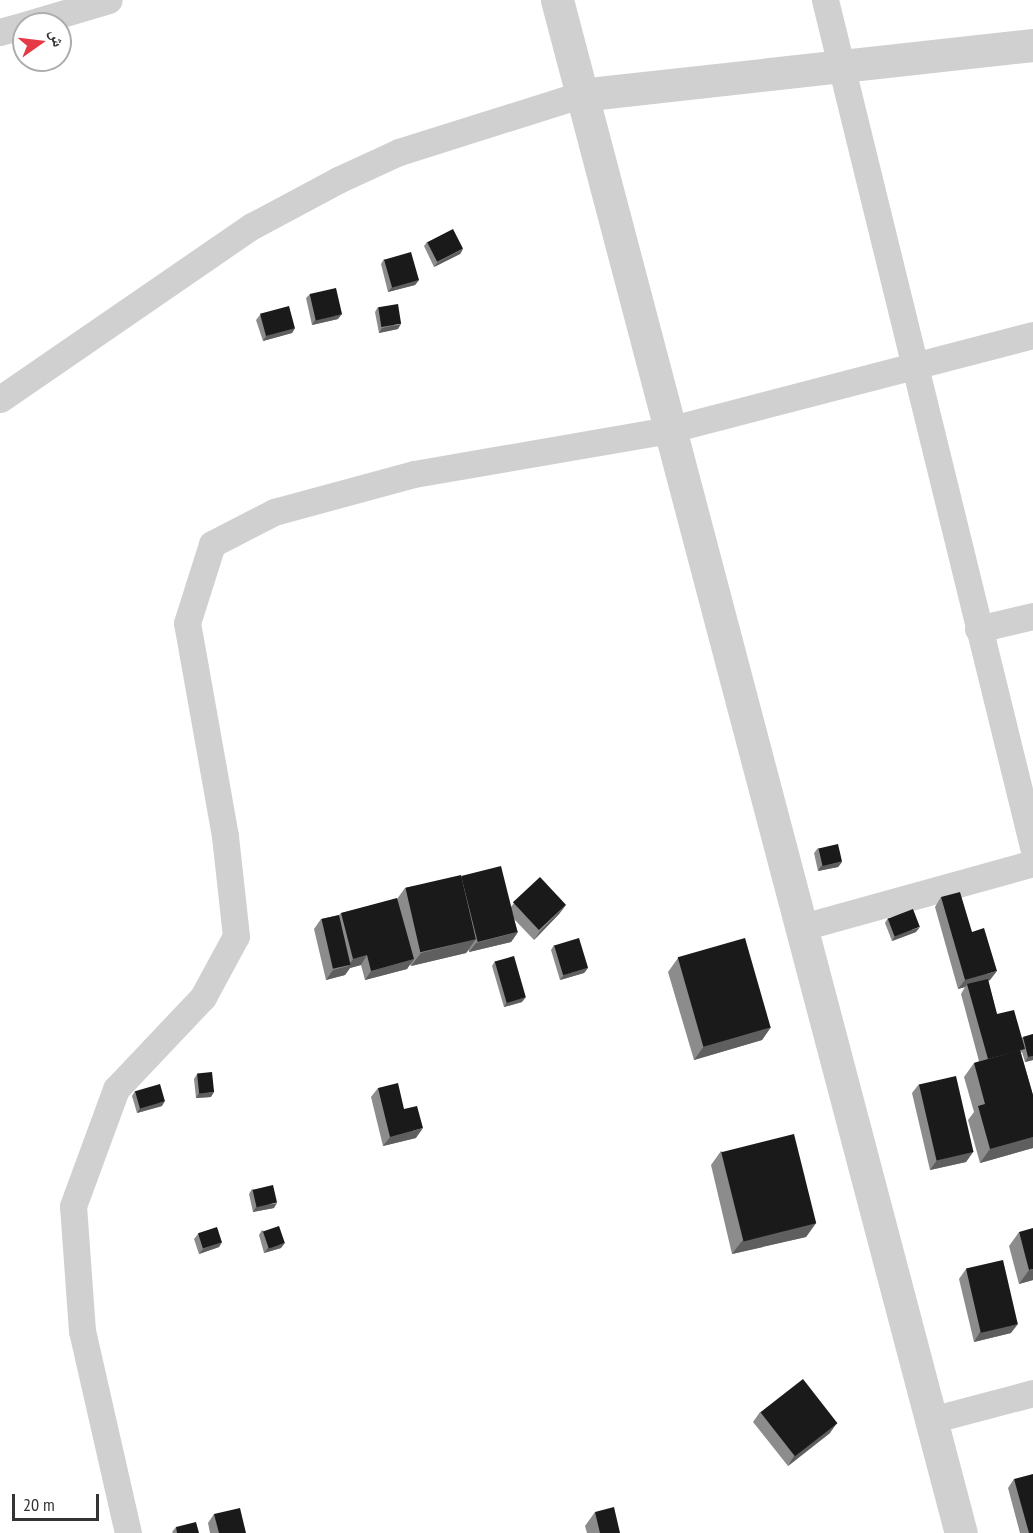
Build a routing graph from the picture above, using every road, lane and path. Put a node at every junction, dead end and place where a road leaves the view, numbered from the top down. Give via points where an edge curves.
1 (109, 0) edge
2 (557, 0) edge
3 (825, 0) edge
4 (69, 12) edge
5 (1033, 45) edge
6 (842, 65) junction
7 (580, 95) junction
8 (1033, 335) edge
9 (913, 368) junction
10 (0, 399) edge
11 (668, 430) junction
12 (1033, 616) edge
13 (978, 629) junction
14 (1033, 847) edge
15 (1033, 863) edge
16 (799, 928) junction
17 (1033, 1392) edge
18 (931, 1420) junction
19 (128, 1533) edge
20 (961, 1533) edge

1 - 4 street
2 - 7 street
3 - 6 street
5 - 6 street
6 - 7 street
6 - 9 street
7 - 10 street via 399,152 338,180 252,226
7 - 11 street
8 - 9 street
9 - 11 street
9 - 13 street
11 - 16 street
11 - 19 street via 414,474 274,512 212,544 187,622 225,836 236,936 203,997 116,1089 73,1206 82,1331
12 - 13 street
13 - 14 street
15 - 16 street
16 - 18 street
17 - 18 street
18 - 20 street

